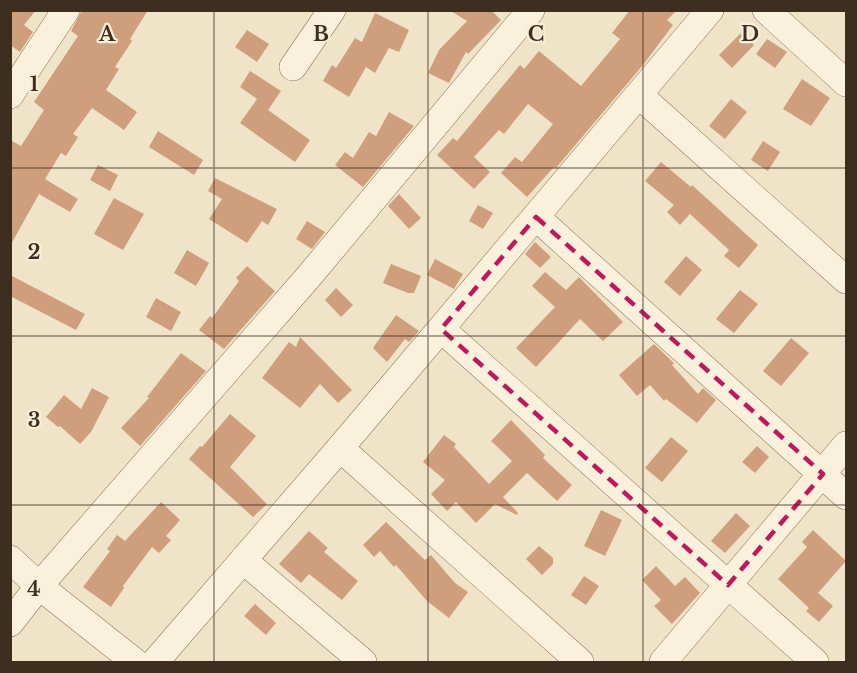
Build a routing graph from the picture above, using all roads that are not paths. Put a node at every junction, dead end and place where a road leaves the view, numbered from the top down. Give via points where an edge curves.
1 (66, 10) edge
2 (332, 10) edge
3 (531, 10) edge
4 (710, 10) edge
5 (766, 10) edge
6 (293, 67) dead end
7 (846, 83) edge
8 (10, 95) edge
9 (639, 95) junction
10 (536, 217) junction
11 (846, 280) edge
12 (441, 329) junction
13 (846, 445) edge
14 (340, 448) junction
15 (823, 474) junction
16 (846, 496) edge
17 (10, 559) edge
18 (243, 560) junction
19 (728, 585) junction
20 (39, 586) junction
21 (10, 623) edge
22 (135, 663) edge
23 (155, 663) edge
24 (363, 663) edge
25 (580, 663) edge
26 (663, 663) edge
27 (814, 663) edge

1 - 8 street
2 - 6 street
3 - 20 street via 310,275
4 - 9 street
5 - 7 street
9 - 10 street
9 - 11 street
10 - 12 street
10 - 15 street
12 - 14 street
12 - 19 street
13 - 15 street
14 - 18 street
14 - 25 street
15 - 16 street
15 - 19 street
17 - 20 street
18 - 23 street
18 - 24 street
19 - 26 street
19 - 27 street
20 - 21 street
20 - 22 street

